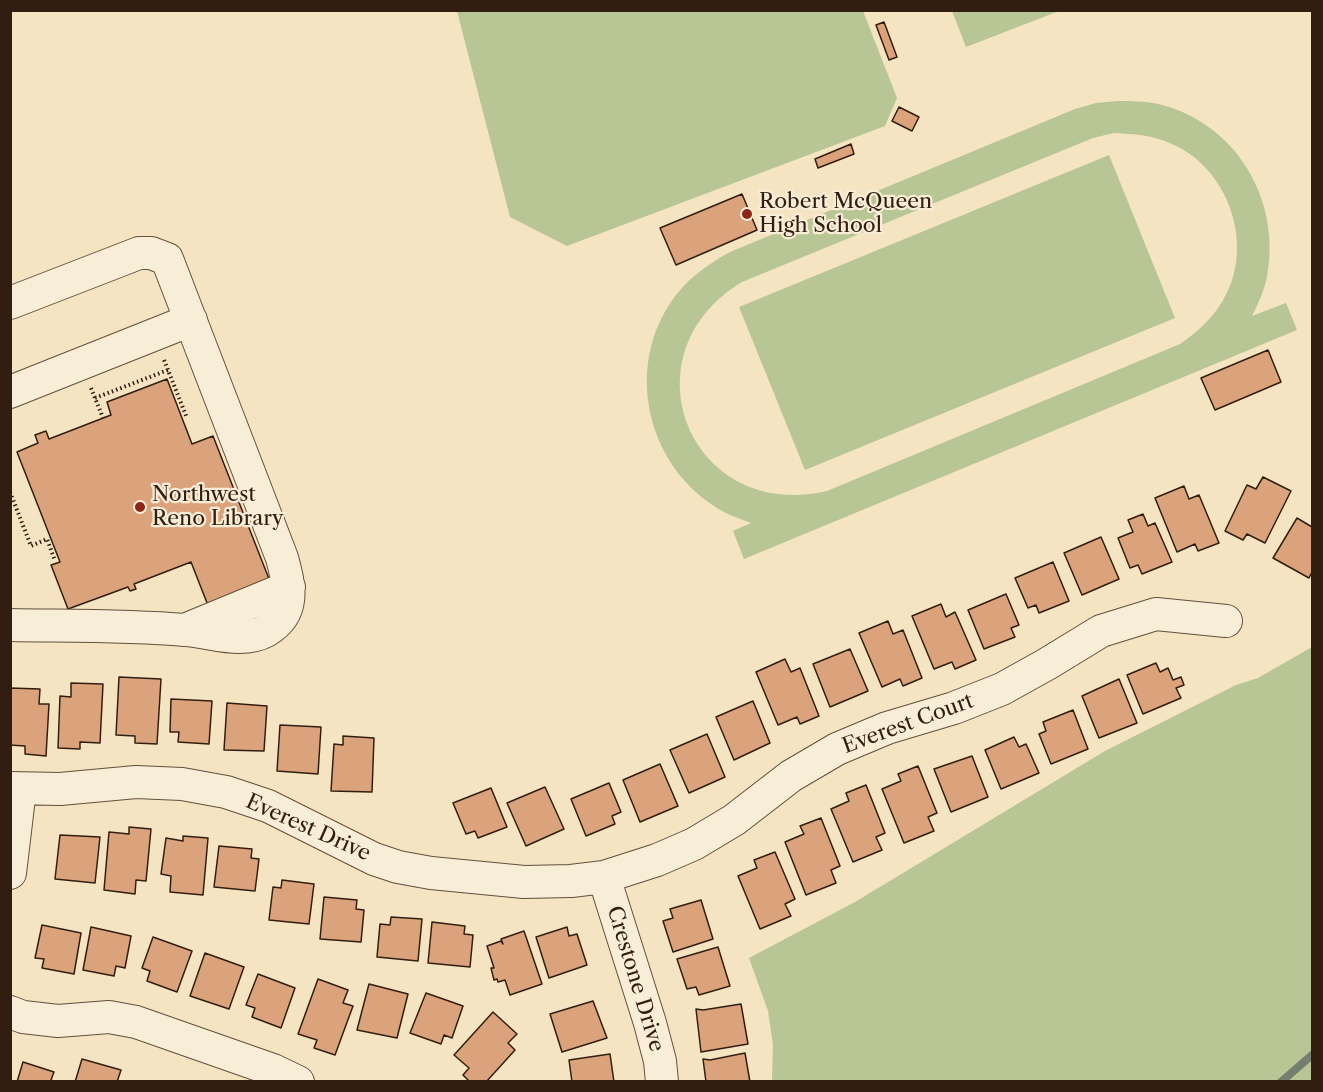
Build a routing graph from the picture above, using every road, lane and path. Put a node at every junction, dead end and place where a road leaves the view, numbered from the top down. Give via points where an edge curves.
1 (10, 303) edge
2 (192, 321) junction
3 (162, 354) dead end
4 (168, 370) junction
5 (10, 392) edge
6 (95, 398) dead end
7 (187, 418) dead end
8 (10, 492) edge
9 (55, 561) dead end
10 (1226, 621) dead end
11 (10, 624) edge
12 (15, 789) edge
13 (10, 873) edge
14 (604, 877) junction
15 (10, 1012) edge
16 (298, 1082) edge
17 (662, 1082) edge

1 - 2 street via 139,253 151,253 166,259
2 - 5 street
2 - 11 street via 282,558 289,586 285,612 272,627 252,637 186,630
3 - 4 path
4 - 6 path
4 - 7 path
8 - 9 path via 31,546 46,539
10 - 14 street, Everest Court via 1156,614 1101,631 1002,688 837,749 694,844
12 - 13 street
12 - 14 street, Everest Drive via 136,782 182,784 226,792 268,806 398,867 524,882
14 - 17 street, Crestone Drive via 650,1023
15 - 16 street via 58,1021 109,1017 136,1023

